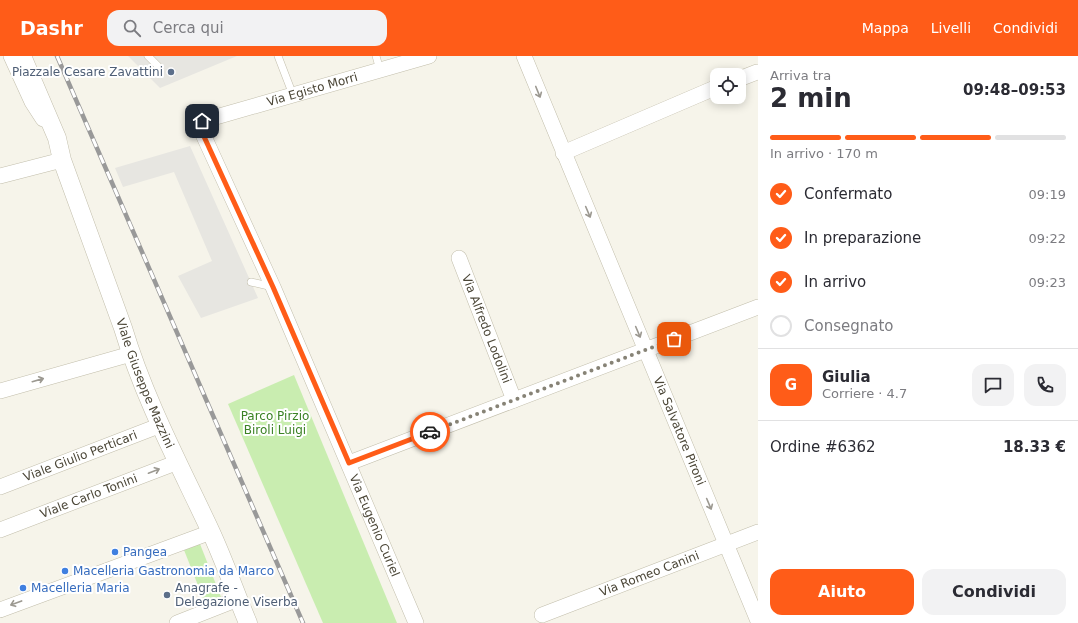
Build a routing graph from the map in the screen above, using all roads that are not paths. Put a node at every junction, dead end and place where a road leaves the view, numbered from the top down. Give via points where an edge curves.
1 (11, 56) edge
2 (22, 56) edge
3 (148, 56) edge
4 (278, 56) edge
5 (429, 56) edge
6 (524, 56) edge
7 (378, 63) edge
8 (158, 66) dead end
9 (757, 72) dead end
10 (746, 76) edge
11 (710, 90) edge
12 (293, 95) junction
13 (199, 122) joint
14 (57, 138) junction
15 (563, 153) junction
16 (62, 160) junction
17 (0, 176) edge
18 (459, 258) dead end
19 (251, 282) dead end
20 (273, 287) junction
21 (758, 307) edge
22 (646, 350) junction
23 (131, 354) junction
24 (0, 391) edge
25 (514, 400) junction
26 (161, 424) junction
27 (178, 462) junction
28 (349, 463) junction
29 (0, 487) edge
30 (0, 530) edge
31 (211, 532) junction
32 (758, 532) edge
33 (726, 544) junction
34 (238, 599) junction
35 (0, 610) edge
36 (542, 615) dead end
37 (758, 621) edge
38 (177, 623) edge
39 (248, 623) edge
40 (416, 623) edge

1 - 14 street, Viale Giuseppe Mazzini via 32,102
2 - 14 street, Viale Giuseppe Mazzini
3 - 8 lane
4 - 12 lane
5 - 7 street, Via Egisto Morri
6 -> 15 street, Via Salvatore Pironi
7 - 12 street, Via Egisto Morri
9 - 10 street
11 - 15 street
12 - 13 street, Via Egisto Morri
13 - 20 street, Via Eugenio Curiel
14 - 16 street, Viale Giuseppe Mazzini
15 -> 22 street, Via Salvatore Pironi
16 - 17 street
16 - 23 street, Viale Giuseppe Mazzini
18 - 25 street, Via Alfredo Lodolini
19 - 20 lane
20 - 28 street, Via Eugenio Curiel
21 - 22 street
22 - 25 street
22 -> 33 street, Via Salvatore Pironi
24 -> 23 street
23 - 26 street, Viale Giuseppe Mazzini
25 - 28 street
26 - 27 street, Viale Giuseppe Mazzini
26 - 29 street, Viale Giulio Perticari
30 -> 27 street, Viale Carlo Tonini
27 - 31 street, Viale Giuseppe Mazzini
28 - 40 street, Via Eugenio Curiel
31 - 34 street, Viale Giuseppe Mazzini
31 -> 35 street
32 - 33 street, Via Romeo Canini
33 - 36 street, Via Romeo Canini
33 - 37 street, Via Salvatore Pironi
34 - 38 street
34 - 39 street, Viale Giuseppe Mazzini

